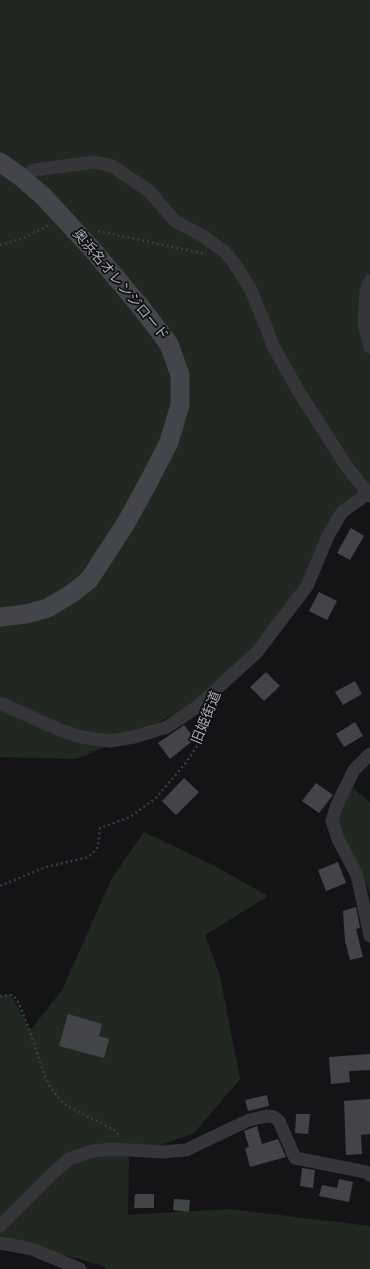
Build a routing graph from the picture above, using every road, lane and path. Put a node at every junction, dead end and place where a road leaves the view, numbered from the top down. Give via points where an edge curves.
1 (0, 162) edge
2 (21, 177) junction
3 (63, 218) junction
4 (94, 230) dead end
5 (0, 245) edge
6 (225, 252) junction
7 (370, 281) edge
8 (370, 347) edge
9 (369, 493) edge
10 (0, 617) edge
11 (214, 691) junction
12 (0, 703) edge
13 (370, 754) edge
14 (0, 886) edge
15 (370, 936) edge
16 (0, 996) edge
17 (131, 1151) junction
18 (370, 1174) edge
19 (0, 1226) edge
20 (0, 1243) edge
21 (74, 1268) edge

1 - 2 street, 奥浜名オレンジロード
2 - 3 street, 奥浜名オレンジロード
2 - 6 street via 34,170 94,162 112,166 149,191 174,221 203,236
3 - 5 path via 24,238
3 - 10 street, 奥浜名オレンジロード via 139,305 169,344 180,375 180,405 168,442 148,483 126,524 89,580 48,608
4 - 6 path via 203,254
6 - 9 street via 251,290 272,344 298,392 345,464
7 - 8 street via 366,291 364,324
9 - 11 street, 旧姫街道 via 342,512 328,536 307,586 257,652
11 - 12 street via 197,707 167,727 110,741 81,737
11 - 14 path, 旧姫街道 via 200,742 156,798 130,817 100,828 98,847 89,857 46,867
13 - 15 street via 354,770 332,821 357,875
16 - 17 path via 17,999 46,1079 64,1104 114,1130
17 - 18 street via 186,1150 249,1120 267,1116 279,1121 295,1158
17 - 19 street via 93,1150 69,1159
20 - 21 street via 32,1249

